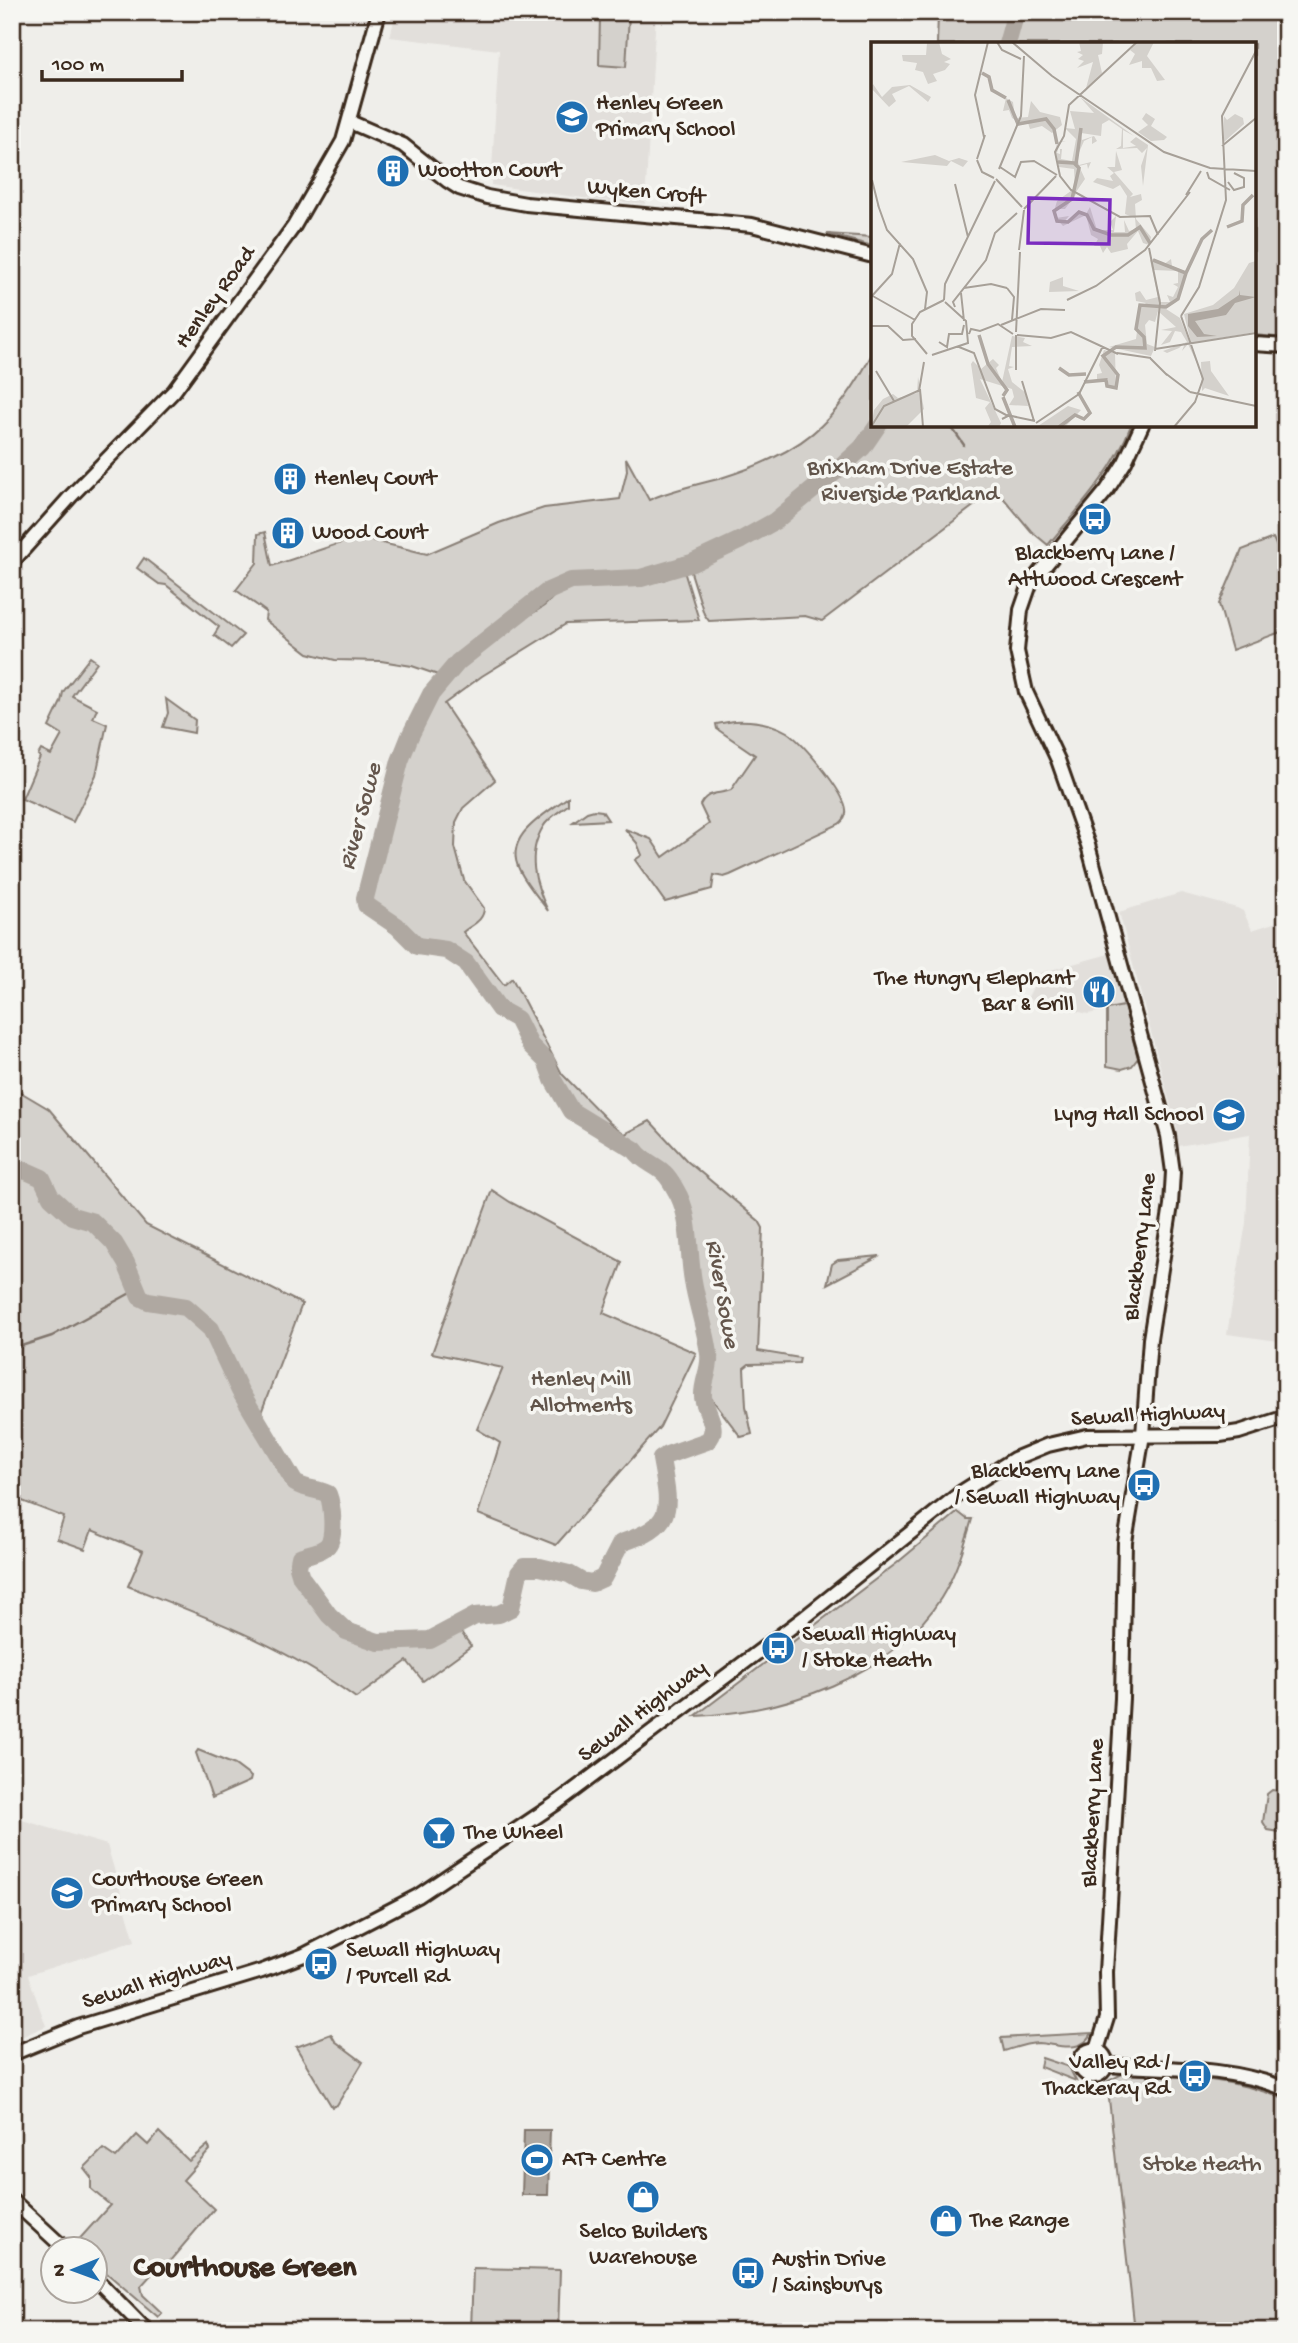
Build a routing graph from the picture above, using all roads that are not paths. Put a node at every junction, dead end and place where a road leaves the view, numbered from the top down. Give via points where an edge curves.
1 (379, 12) edge
2 (349, 122) junction
3 (871, 255) edge
4 (1256, 344) edge
5 (1286, 346) edge
6 (1141, 427) edge
7 (12, 562) edge
8 (1286, 1417) edge
9 (1143, 1435) junction
10 (1097, 2050) junction
11 (12, 2054) edge
12 (1107, 2065) junction
13 (1286, 2089) edge
14 (12, 2200) edge
15 (48, 2234) edge
16 (108, 2291) edge
17 (147, 2331) edge

1 - 2 street, Henley Road
2 - 3 street, Wyken Croft via 403,145 448,181 486,197 752,225
2 - 7 street, Henley Road via 326,174 294,226 174,391
4 - 5 street
6 - 9 street, Blackberry Lane via 1107,490 1030,584 1021,610 1017,651 1027,691 1088,845 1168,1136 1171,1205 1150,1339
8 - 9 street, Sewall Highway via 1220,1435
9 - 10 street, Blackberry Lane via 1125,1542 1107,2018
9 - 11 street, Sewall Highway via 1065,1440 1032,1450 996,1470 558,1802 377,1920 262,1971 78,2027
10 - 12 street via 1106,2057
10 - 12 street via 1081,2056 1082,2070 1097,2076
12 - 13 street via 1195,2068
14 - 15 street
16 - 17 street

